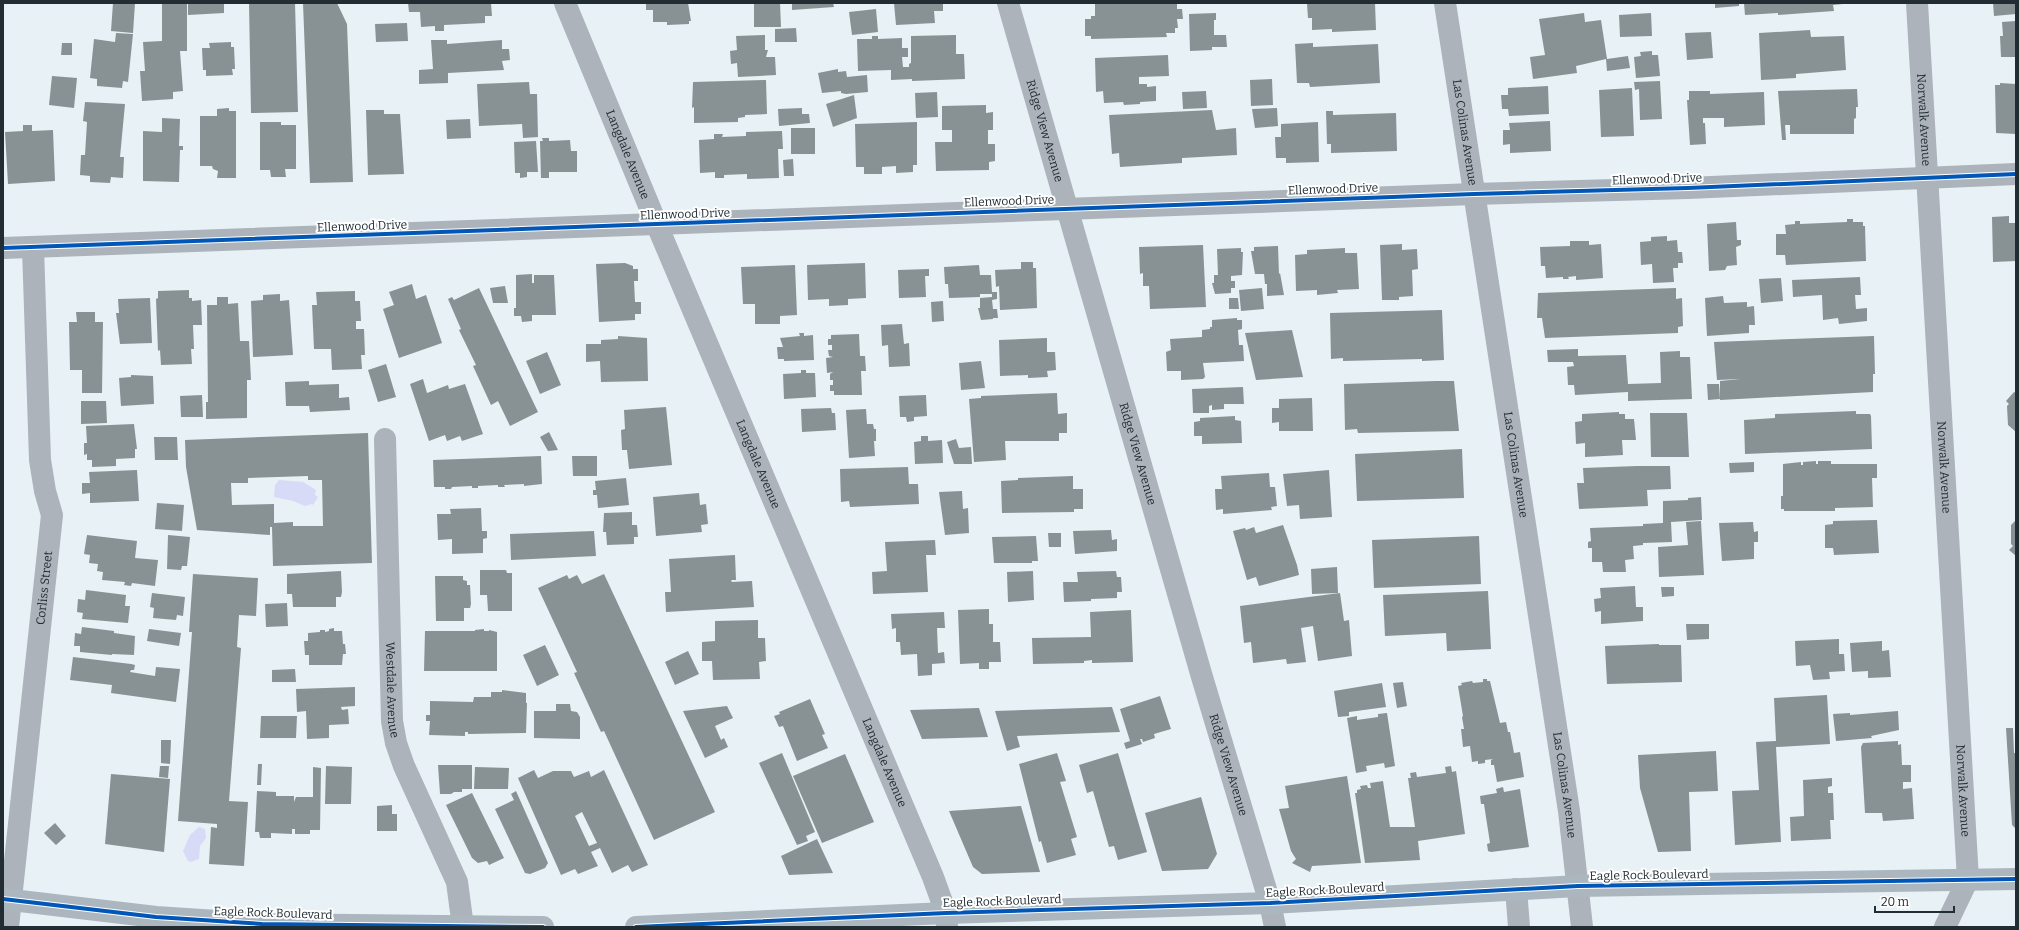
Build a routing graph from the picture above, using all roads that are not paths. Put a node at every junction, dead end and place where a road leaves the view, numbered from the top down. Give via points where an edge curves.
1 (565, 3) edge
2 (1008, 3) edge
3 (1445, 3) edge
4 (1918, 3) edge
5 (2016, 174) edge
6 (1929, 178) junction
7 (1474, 194) junction
8 (1068, 209) junction
9 (657, 225) junction
10 (3, 248) edge
11 (33, 248) junction
12 (386, 439) dead end
13 (1968, 879) junction
14 (2016, 879) edge
15 (1578, 886) junction
16 (1516, 889) junction
17 (7, 900) edge
18 (1270, 903) junction
19 (947, 920) edge
20 (463, 926) edge
21 (8, 927) edge
22 (543, 927) edge
23 (636, 927) edge
24 (1275, 927) edge
25 (1519, 927) edge
26 (1582, 927) edge
27 (1945, 927) edge

1 - 9 street, Langdale Avenue
2 - 8 street, Ridge View Avenue
3 - 7 street, Las Colinas Avenue
4 - 6 street, Norwalk Avenue
5 - 6 street, Ellenwood Drive
6 - 7 street, Ellenwood Drive
6 - 13 street, Norwalk Avenue
7 - 8 street, Ellenwood Drive
7 - 15 street, Las Colinas Avenue via 1569,811
8 - 9 street, Ellenwood Drive
8 - 18 street, Ridge View Avenue
9 - 11 street, Ellenwood Drive
9 - 19 street, Langdale Avenue via 930,870
10 - 11 street, Ellenwood Drive
11 - 17 street, Corliss Street via 40,460 52,515
12 - 20 street, Westdale Avenue via 392,721 404,766 457,882
13 - 14 main road, Eagle Rock Boulevard
13 - 15 main road, Eagle Rock Boulevard
13 - 27 street, Norwalk Avenue
15 - 16 main road, Eagle Rock Boulevard
15 - 26 street, Las Colinas Avenue
16 - 18 main road, Eagle Rock Boulevard
16 - 25 street
17 - 20 main road, Eagle Rock Boulevard via 156,917 256,924
17 - 21 street, Corliss Street
18 - 19 main road, Eagle Rock Boulevard
18 - 24 street, Ridge View Avenue
19 - 23 main road, Eagle Rock Boulevard
20 - 22 main road, Eagle Rock Boulevard

